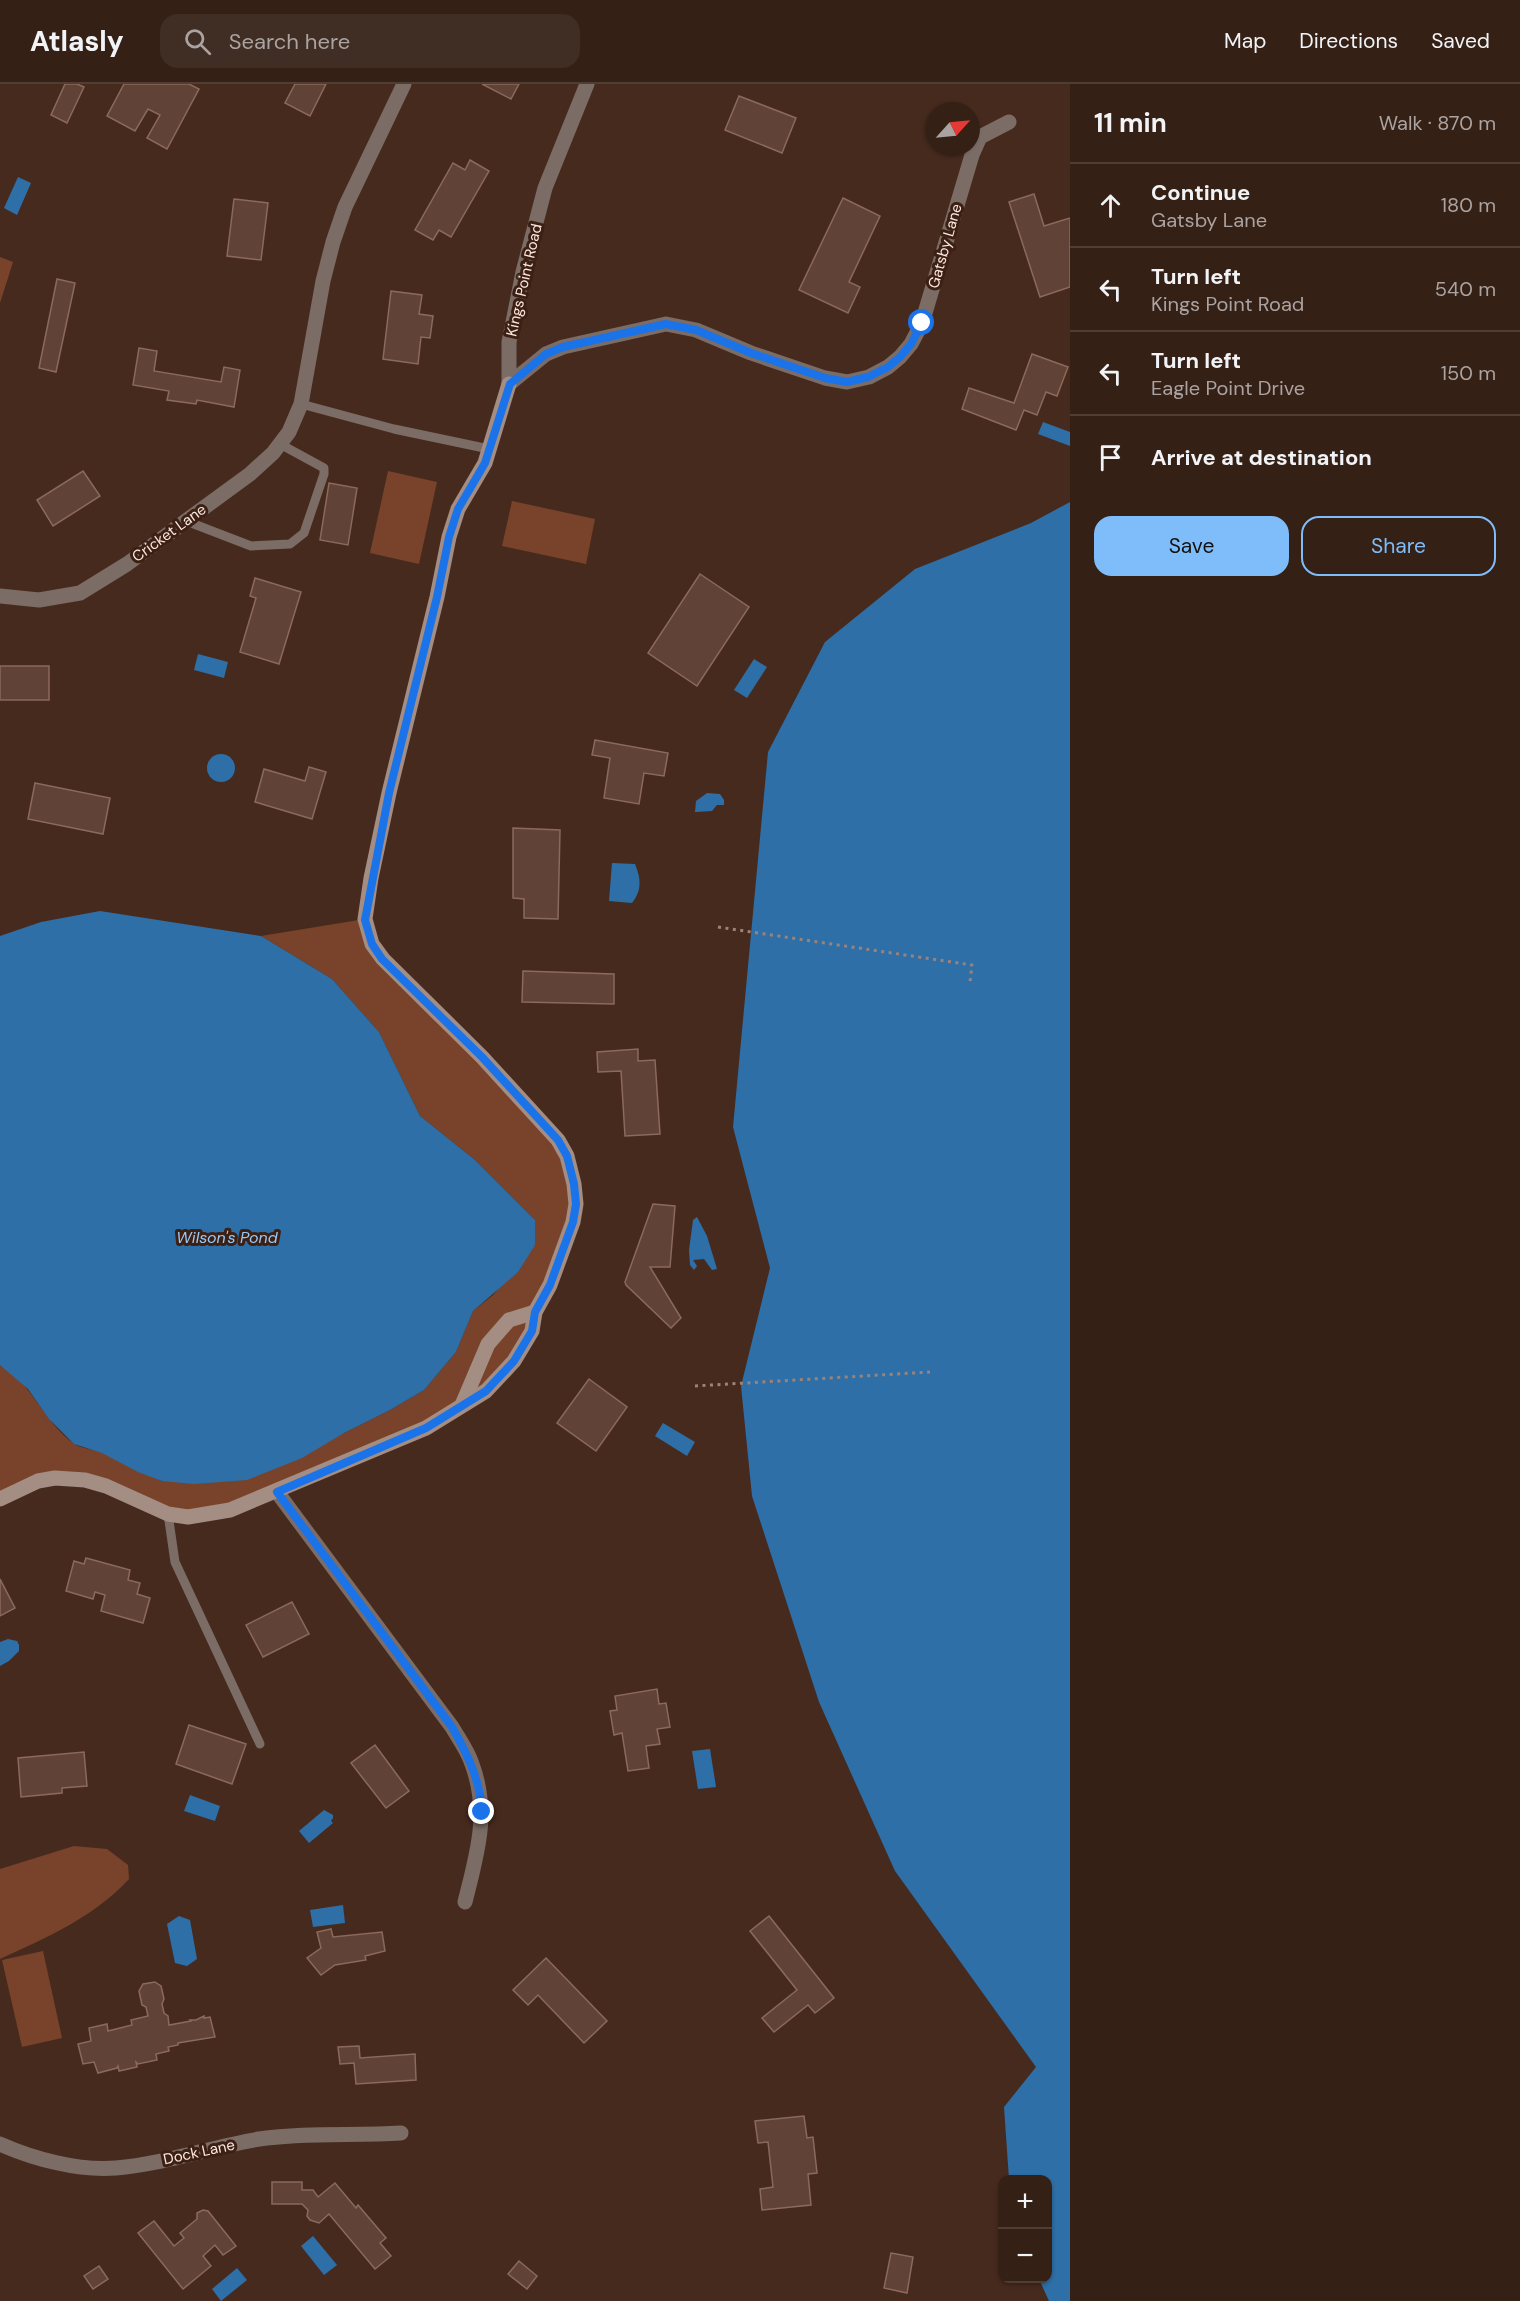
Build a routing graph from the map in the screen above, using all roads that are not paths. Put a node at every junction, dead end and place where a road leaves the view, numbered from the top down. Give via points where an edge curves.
1 (404, 84) edge
2 (587, 84) edge
3 (1009, 122) dead end
4 (510, 384) junction
5 (302, 404) junction
6 (280, 444) junction
7 (489, 449) junction
8 (186, 521) junction
9 (0, 596) edge
10 (535, 1312) junction
11 (462, 1405) junction
12 (277, 1492) junction
13 (0, 1499) edge
14 (168, 1514) junction
15 (260, 1744) dead end
16 (465, 1902) dead end
17 (401, 2133) dead end
18 (0, 2144) edge

1 - 5 street, Cricket Lane via 345,207 333,242
2 - 4 street, Kings Point Road via 545,189 523,272 509,342
3 - 4 street, Gatsby Lane via 981,137 972,155 922,323 911,344 888,367 847,382 825,378 696,330 666,324 563,347 546,354
4 - 7 street, Kings Point Road
5 - 6 street, Cricket Lane
5 - 7 lane
6 - 8 street, Cricket Lane via 250,474
6 - 8 lane via 324,468 304,533 290,544 251,546
7 - 10 street, Kings Point Road via 458,509 449,537 387,804 365,920 372,944 382,959 482,1057 558,1140 567,1156 576,1204 573,1222 550,1285
8 - 9 street, Cricket Lane via 80,593 39,600
10 - 11 street, Kings Point Road via 532,1331 514,1361 486,1391
10 - 11 street via 509,1320 488,1344
11 - 12 street, Kings Point Road via 426,1428
12 - 14 street, Kings Point Road via 230,1510 188,1517
12 - 16 street via 452,1727 472,1762 482,1812
13 - 14 street, Kings Point Road via 38,1481 85,1480
14 - 15 lane via 174,1562
17 - 18 street, Dock Lane via 305,2134 259,2139 115,2168 82,2168

